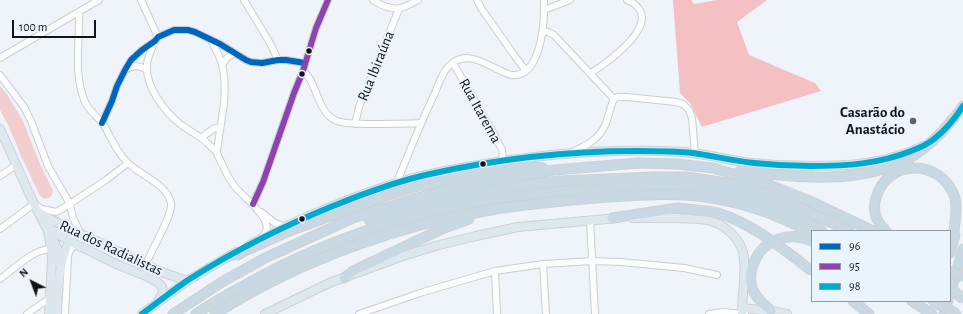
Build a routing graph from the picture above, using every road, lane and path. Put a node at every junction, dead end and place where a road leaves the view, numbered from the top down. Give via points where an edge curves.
1 (99, 0) edge
2 (141, 0) edge
3 (244, 0) edge
4 (328, 0) edge
5 (373, 0) edge
6 (418, 0) edge
7 (476, 0) edge
8 (544, 0) edge
9 (570, 0) edge
10 (627, 0) edge
11 (399, 9) junction
12 (544, 10) junction
13 (79, 12) junction
14 (543, 31) junction
15 (156, 39) junction
16 (211, 40) junction
17 (234, 53) junction
18 (0, 58) edge
19 (278, 60) junction
20 (306, 63) junction
21 (453, 63) junction
22 (222, 65) junction
23 (125, 70) junction
24 (147, 70) junction
25 (303, 71) junction
26 (526, 71) junction
27 (591, 73) junction
28 (0, 75) edge
29 (614, 99) junction
30 (963, 106) edge
31 (102, 123) junction
32 (421, 123) junction
33 (355, 124) junction
34 (220, 127) junction
35 (0, 129) edge
36 (201, 138) junction
37 (934, 140) junction
38 (217, 152) junction
39 (570, 153) junction
40 (695, 154) junction
41 (503, 160) junction
42 (128, 163) junction
43 (16, 165) junction
44 (713, 168) junction
45 (554, 170) junction
46 (0, 176) edge
47 (397, 182) junction
48 (70, 204) junction
49 (36, 207) junction
50 (255, 207) junction
51 (963, 207) edge
52 (496, 209) junction
53 (612, 218) junction
54 (43, 220) junction
55 (590, 220) junction
56 (286, 227) junction
57 (0, 229) edge
58 (820, 230) edge
59 (847, 230) edge
60 (871, 230) edge
61 (885, 230) edge
62 (48, 231) junction
63 (811, 233) edge
64 (81, 234) junction
65 (260, 239) junction
66 (307, 239) junction
67 (953, 240) junction
68 (811, 241) edge
69 (72, 243) junction
70 (51, 249) junction
71 (951, 249) edge
72 (963, 249) edge
73 (232, 255) junction
74 (126, 256) junction
75 (593, 260) junction
76 (146, 264) junction
77 (543, 264) junction
78 (120, 266) junction
79 (61, 268) junction
80 (811, 270) edge
81 (495, 271) junction
82 (951, 271) edge
83 (717, 275) dead end
84 (963, 277) edge
85 (344, 278) junction
86 (0, 279) edge
87 (187, 281) junction
88 (951, 289) edge
89 (951, 291) edge
90 (50, 298) junction
91 (963, 299) edge
92 (854, 302) edge
93 (934, 302) edge
94 (938, 302) edge
95 (947, 302) edge
96 (158, 303) junction
97 (914, 303) edge
98 (771, 311) junction
99 (743, 312) edge
100 (27, 314) edge
101 (57, 314) edge
102 (142, 314) edge
103 (173, 314) edge
104 (196, 314) edge
105 (215, 314) edge
106 (266, 314) edge
107 (359, 314) edge
108 (497, 314) edge
109 (546, 314) edge
110 (596, 314) edge
111 (709, 314) edge
112 (787, 314) edge
113 (869, 314) edge
114 (936, 314) edge
115 (957, 314) edge

1 - 13 street
2 - 15 street
3 - 19 street
4 - 20 street
5 - 11 street via 378,4
6 - 11 street
7 - 26 street
8 - 12 street
9 - 12 street
10 - 27 street via 636,4 642,13 637,31 615,56
11 - 33 street, Rua Ibiraúna via 359,107
12 - 14 street
13 - 18 street
13 - 31 street via 80,85 86,104
14 - 26 street via 535,60
14 - 27 street via 554,35
15 - 16 street via 180,29 195,32
15 - 23 street via 131,60
15 - 24 street
16 - 17 street
16 - 22 street
17 - 19 street via 256,63
17 - 22 street
19 - 20 street
20 - 25 street
21 - 26 street via 469,57 512,75
21 - 32 street via 447,67
21 - 41 street, Rua Itarema via 494,134 502,150
22 - 34 street via 224,100
23 - 24 street via 134,66
23 - 31 street
24 - 36 street via 152,88 169,114
25 - 33 street via 309,77 327,114 339,122
25 - 50 street
27 - 29 street
28 - 48 street via 24,107 48,166
29 - 39 street via 606,124 599,135 588,145
29 - 40 street via 627,97 683,104 692,118
30 - 37 highway
31 - 42 street
32 - 33 street
32 - 47 street
34 - 36 street
34 - 38 street
35 - 43 main road
36 - 38 street
37 - 40 main road via 898,156 846,166 774,165
37 - 44 highway via 906,160 878,170 842,176 795,176
38 - 50 street via 230,180
39 - 40 main road via 636,151
39 - 41 main road
41 - 47 main road
42 - 48 street
42 - 76 street via 162,188 171,202 171,210
43 - 46 street
43 - 49 main road
44 - 45 highway via 638,163
44 - 60 highway via 767,184
45 - 66 highway via 482,182 417,198 353,218
45 - 73 highway via 535,167 477,173 414,187 289,231 238,255
47 - 56 main road via 346,200
48 - 49 street via 56,212
48 - 64 street via 73,218
49 - 54 main road
49 - 57 street
49 - 64 main road, Rua dos Radialistas via 48,218
50 - 56 street via 275,223
50 - 65 street via 268,227 266,234
51 - 67 highway
52 - 63 highway via 586,199 654,194 685,195 740,204 773,214
52 - 85 highway via 487,215 444,228
52 - 105 highway via 399,231 341,251 290,273
53 - 55 main road
53 - 80 highway, bridge via 678,208 718,214 748,226
53 - 99 main road via 707,220 729,230 740,245 744,260
54 - 62 main road
54 - 69 main road, Rua dos Radialistas via 53,231
55 - 75 street
55 - 85 main road via 518,227 476,236 403,256
56 - 65 main road
58 - 104 highway via 783,210 751,198 690,185 626,186 506,198 410,218 337,242 260,276
59 - 66 highway via 806,210 744,187 714,181 652,177 560,181 458,196 407,208
61 - 67 highway via 874,213 879,189 891,175 899,171 924,169 940,176 952,190 956,206
62 - 70 main road
62 - 79 main road via 57,248
64 - 69 main road via 74,238
64 - 74 main road, Rua dos Radialistas
65 - 73 main road
66 - 103 highway via 265,258 222,282
67 - 71 highway
68 - 98 highway via 800,237 779,238 767,244 758,254 750,277 752,288 756,296
69 - 78 main road, Rua dos Radialistas
69 - 79 main road via 65,250
69 - 101 street
70 - 86 street via 36,253
70 - 90 main road
72 - 89 highway
73 - 87 main road
74 - 76 main road, Rua dos Radialistas
74 - 78 main road via 127,260
75 - 77 street
75 - 83 street via 684,268
75 - 110 street
76 - 87 main road, Rua dos Radialistas
77 - 81 street
77 - 109 street
78 - 96 main road, Rua dos Radialistas via 154,280 163,292
79 - 101 main road
81 - 107 street
81 - 108 street
82 - 84 highway, bridge
85 - 106 main road
87 - 96 main road
88 - 91 highway, bridge
90 - 100 street
90 - 101 main road
92 - 113 highway
93 - 115 highway, bridge
94 - 114 highway
95 - 114 highway
96 - 102 main road
97 - 114 highway
98 - 99 main road
98 - 112 main road
99 - 111 street

